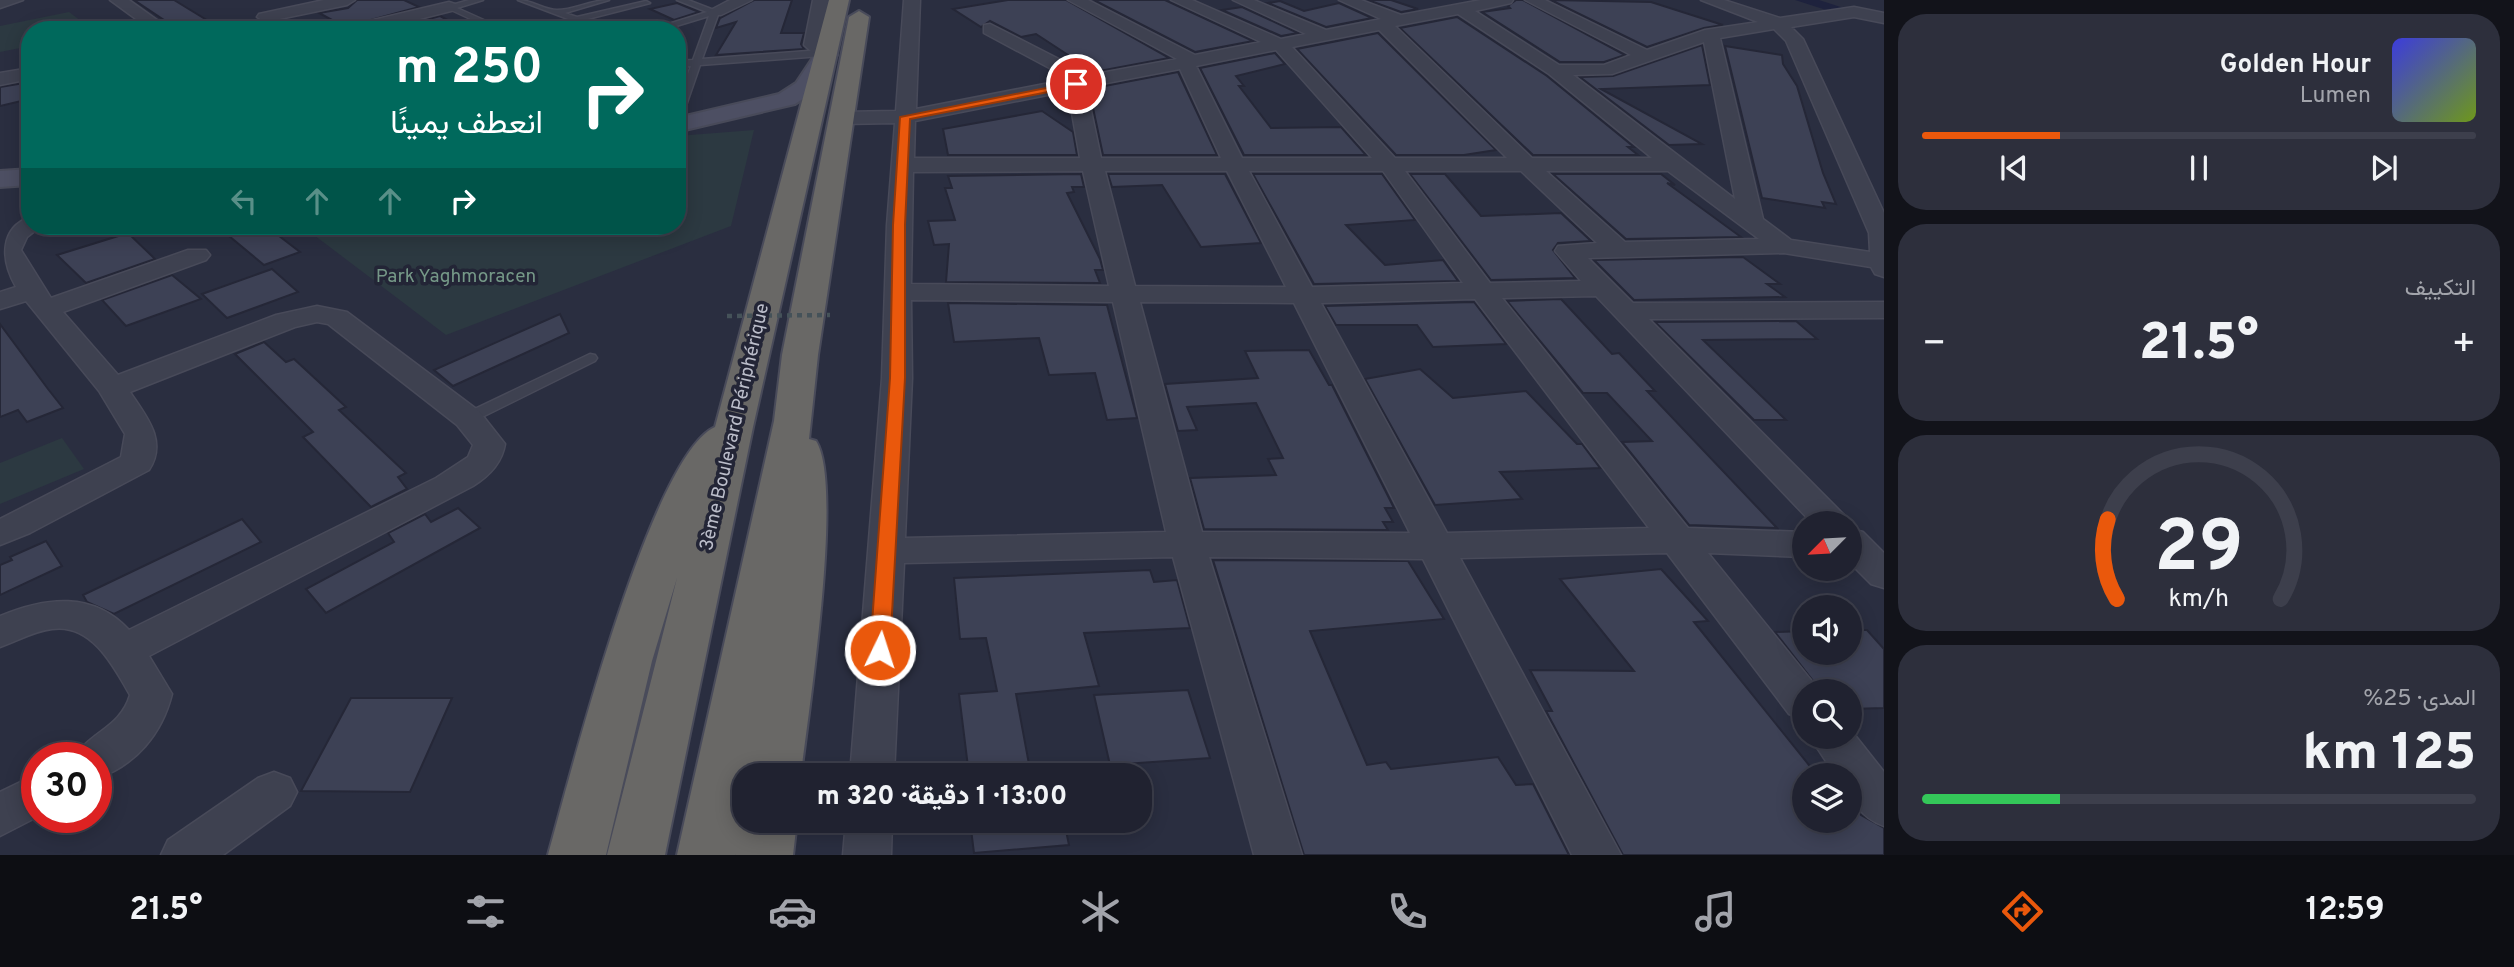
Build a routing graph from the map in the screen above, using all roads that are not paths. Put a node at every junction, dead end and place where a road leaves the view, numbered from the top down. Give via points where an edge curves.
1 (15, 0) edge
2 (347, 0) edge
3 (479, 0) edge
4 (522, 0) edge
5 (561, 0) edge
6 (605, 0) edge
7 (681, 0) edge
8 (744, 0) edge
9 (821, 0) edge
10 (839, 0) edge
11 (862, 0) edge
12 (912, 0) edge
13 (1076, 0) edge
14 (1179, 0) edge
15 (1241, 0) edge
16 (1347, 0) edge
17 (1412, 0) edge
18 (1505, 0) edge
19 (1534, 0) edge
20 (1709, 0) edge
21 (1868, 0) edge
22 (123, 1) edge
23 (0, 3) edge
24 (646, 3) dead end
25 (536, 5) junction
26 (449, 7) junction
27 (1884, 8) edge
28 (1453, 11) junction
29 (715, 12) junction
30 (555, 13) junction
31 (260, 16) edge
32 (1884, 18) edge
33 (151, 21) edge
34 (391, 21) edge
35 (481, 21) edge
36 (684, 21) edge
37 (1391, 22) junction
38 (1777, 23) junction
39 (990, 29) dead end
40 (1711, 34) junction
41 (1326, 36) junction
42 (1281, 45) junction
43 (823, 54) junction
44 (1644, 55) junction
45 (695, 63) junction
46 (1186, 63) junction
47 (686, 64) edge
48 (1555, 70) junction
49 (21, 75) edge
50 (0, 79) edge
51 (1082, 83) junction
52 (686, 98) edge
53 (905, 117) junction
54 (842, 118) junction
55 (686, 121) edge
56 (686, 122) edge
57 (804, 141) junction
58 (1389, 164) junction
59 (1526, 164) junction
60 (1673, 164) junction
61 (903, 165) junction
62 (1092, 165) junction
63 (1235, 165) junction
64 (21, 178) edge
65 (0, 179) edge
66 (1751, 220) junction
67 (21, 230) edge
68 (1784, 246) junction
69 (1619, 250) junction
70 (197, 255) dead end
71 (1883, 265) edge
72 (1604, 288) junction
73 (898, 292) junction
74 (1483, 292) junction
75 (1126, 295) junction
76 (1305, 295) junction
77 (40, 300) junction
78 (0, 301) edge
79 (1884, 310) edge
80 (1623, 311) junction
81 (590, 358) dead end
82 (112, 388) junction
83 (468, 418) junction
84 (793, 421) junction
85 (734, 427) junction
86 (1825, 511) edge
87 (0, 533) edge
88 (1680, 540) junction
89 (1187, 544) junction
90 (1792, 544) edge
91 (1432, 546) junction
92 (1862, 549) edge
93 (886, 551) junction
94 (1884, 575) edge
95 (0, 632) edge
96 (126, 650) junction
97 (1792, 686) edge
98 (1840, 749) edge
99 (112, 751) edge
100 (777, 763) edge
101 (873, 763) edge
102 (274, 792) dead end
103 (21, 803) edge
104 (1884, 806) edge
105 (0, 815) edge
106 (767, 833) edge
107 (868, 833) edge
108 (185, 855) edge
109 (578, 855) edge
110 (636, 855) edge
111 (706, 855) edge
112 (764, 855) edge
113 (867, 855) edge
114 (1278, 855) edge
115 (1597, 855) edge

1 - 23 street
2 - 31 street
3 - 26 lane
4 - 25 lane
5 - 25 lane
6 - 30 lane
7 - 29 lane
8 - 29 street
9 - 43 street via 813,46
10 - 43 highway, 3ème Boulevard Périphérique
11 - 54 highway
12 - 53 street
13 - 46 street via 1186,55
14 - 42 street
15 - 41 street
16 - 37 street
17 - 28 street
18 - 28 street
19 - 44 street
20 - 38 street
21 - 27 street
22 - 33 street
24 - 30 lane via 576,20
25 - 30 lane
26 - 34 street
26 - 35 lane
28 - 37 street
28 - 48 street
29 - 36 lane
29 - 45 lane
32 - 38 street via 1854,12
37 - 41 street
37 - 59 street via 1452,95
38 - 40 street
38 - 71 street via 1794,38 1871,209 1881,233
39 - 51 street
40 - 44 street
40 - 66 street
41 - 42 street
42 - 46 street
42 - 58 street
43 - 45 lane
43 - 55 main road via 804,88 787,100
43 - 57 highway, 3ème Boulevard Périphérique
44 - 48 street via 1606,70
45 - 47 lane
45 - 52 lane
46 - 51 street
46 - 63 street
48 - 60 street
49 - 50 street
51 - 53 street
51 - 62 street
53 - 54 street
53 - 61 street
54 - 84 highway via 800,355
56 - 57 main road via 770,122 794,131
57 - 85 highway, 3ème Boulevard Périphérique
58 - 59 street
58 - 63 street
58 - 74 street
59 - 60 street
59 - 69 street
60 - 66 street
61 - 62 street
61 - 73 street
62 - 63 street
62 - 75 street
63 - 76 street
64 - 65 main road
66 - 68 street
67 - 77 street via 9,250
68 - 69 street
68 - 71 street
69 - 72 street via 1567,251
70 - 77 street
72 - 74 street
72 - 80 street
73 - 75 street
73 - 93 street
74 - 76 street
74 - 88 street
75 - 76 street
75 - 89 street
76 - 91 street
77 - 78 street
77 - 82 street
79 - 80 street
80 - 86 street
81 - 83 lane
82 - 83 street via 286,321 328,314
82 - 87 street via 141,434 137,463
83 - 96 street via 489,444 489,454 477,468
84 - 100 highway via 803,454 803,558
84 - 111 highway
85 - 109 highway via 707,457 692,484 643,607
85 - 110 highway, 3ème Boulevard Périphérique
88 - 90 street
88 - 91 street
88 - 97 street
89 - 91 street
89 - 93 street
89 - 114 street
91 - 115 street
92 - 94 street
93 - 101 street
95 - 96 street via 54,613 76,612
96 - 99 street via 151,694 148,709
98 - 104 street
102 - 108 street
103 - 105 street
106 - 112 highway
107 - 113 street

